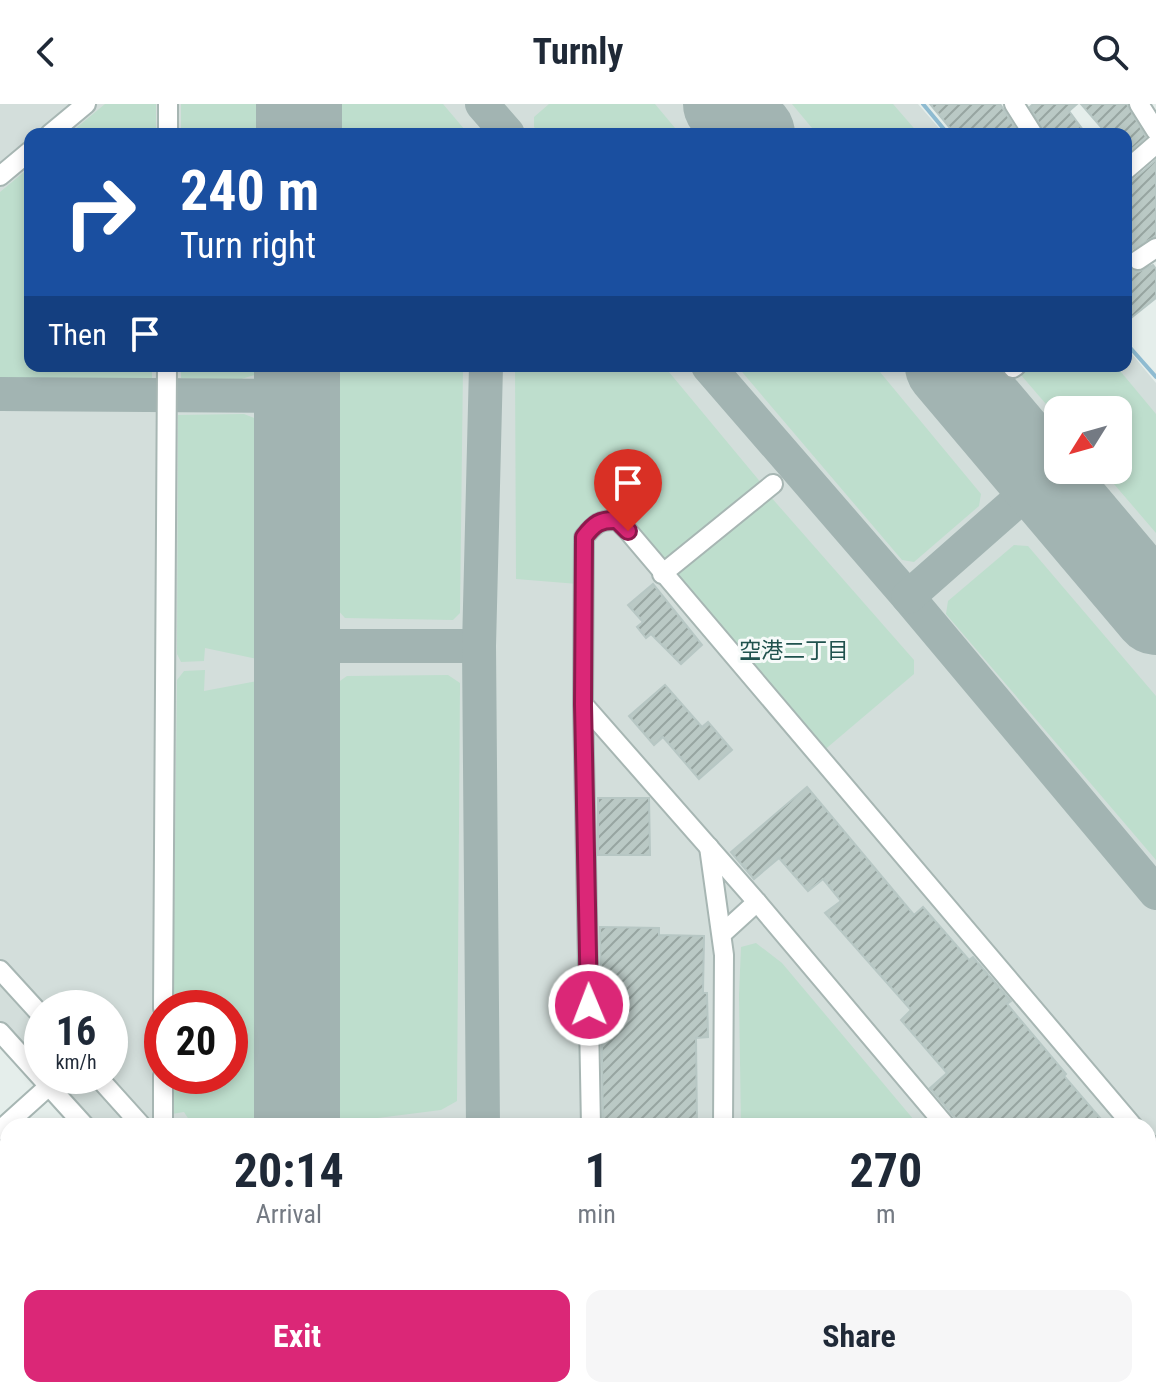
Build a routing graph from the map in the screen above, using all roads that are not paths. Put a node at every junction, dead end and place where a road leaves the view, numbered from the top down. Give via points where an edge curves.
1 (168, 104) edge
2 (1014, 104) edge
3 (1139, 104) edge
4 (76, 107) edge
5 (56, 128) edge
6 (168, 128) edge
7 (1029, 128) edge
8 (1156, 131) edge
9 (1156, 144) edge
10 (24, 156) edge
11 (1132, 165) edge
12 (0, 176) edge
13 (1156, 248) edge
14 (1138, 260) dead end
15 (167, 372) edge
16 (773, 484) dead end
17 (662, 574) junction
18 (583, 704) junction
19 (709, 847) junction
20 (757, 902) junction
21 (723, 933) junction
22 (0, 970) edge
23 (163, 990) edge
24 (24, 996) edge
25 (0, 1032) edge
26 (24, 1058) edge
27 (40, 1094) edge
28 (56, 1094) edge
29 (113, 1094) edge
30 (163, 1094) edge
31 (13, 1118) edge
32 (78, 1118) edge
33 (135, 1118) edge
34 (163, 1118) edge
35 (591, 1118) edge
36 (723, 1118) edge
37 (939, 1118) edge
38 (1126, 1118) edge

1 - 6 street
2 - 7 street
3 - 8 street
4 - 5 street
9 - 11 street
10 - 12 street
13 - 14 street
15 - 23 street
16 - 17 street
17 - 18 street via 617,520 603,519 584,537
17 - 38 street
18 - 19 street
18 - 35 street
19 - 20 street
19 - 21 street
20 - 21 street
20 - 37 street
21 - 36 street
22 - 24 street
25 - 26 street
27 - 31 street
28 - 32 street
29 - 33 street
30 - 34 street

